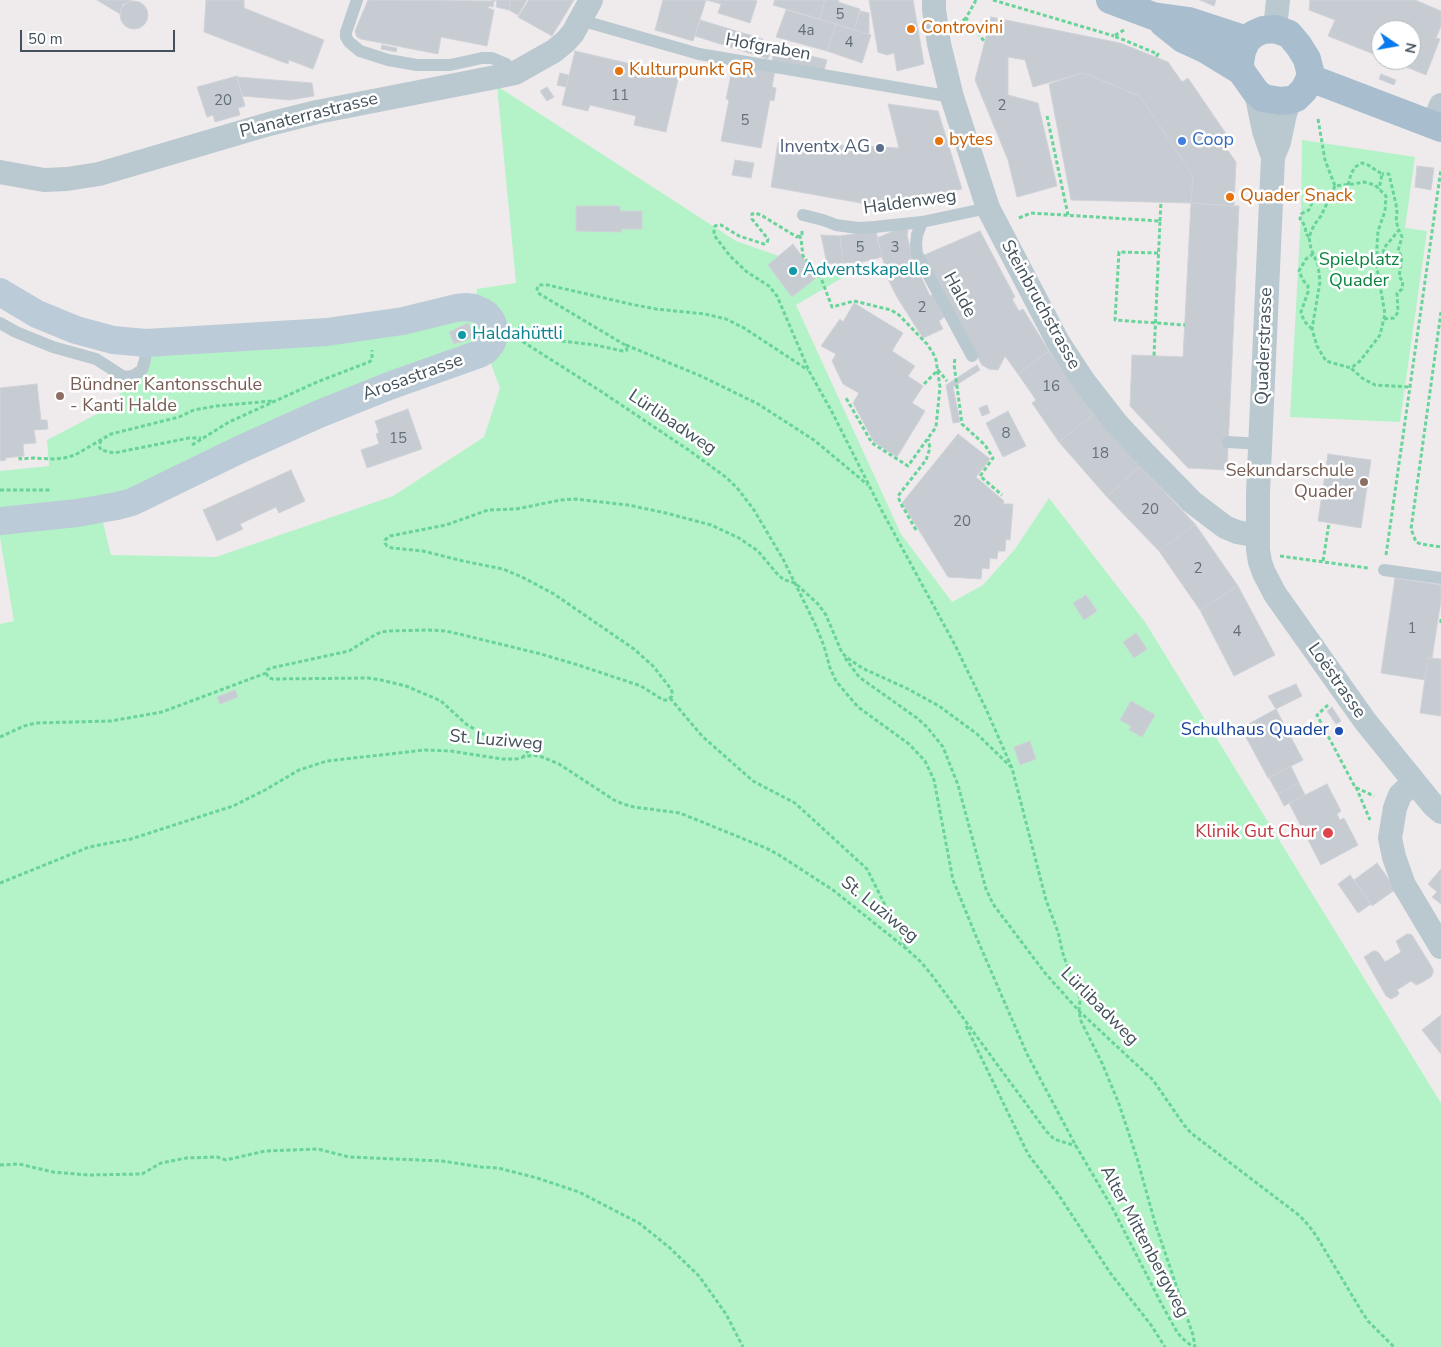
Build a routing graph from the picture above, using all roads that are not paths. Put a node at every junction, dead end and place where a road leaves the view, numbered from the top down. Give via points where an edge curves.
1 (357, 0) edge
2 (934, 0) edge
3 (1110, 0) edge
4 (1278, 0) edge
5 (586, 10) edge
6 (1154, 16) junction
7 (1276, 30) junction
8 (1248, 40) junction
9 (515, 72) junction
10 (1310, 78) junction
11 (1248, 81) junction
12 (952, 97) junction
13 (1290, 100) junction
14 (1438, 119) edge
15 (1273, 157) junction
16 (0, 172) edge
17 (988, 208) junction
18 (803, 215) road end
19 (922, 222) junction
20 (0, 292) edge
21 (0, 323) edge
22 (146, 343) junction
23 (972, 356) dead end
24 (1228, 442) dead end
25 (1261, 444) junction
26 (0, 521) edge
27 (1258, 536) junction
28 (1384, 570) road end
29 (1441, 578) edge
30 (1414, 782) junction
31 (1441, 812) edge
32 (1441, 947) edge

1 - 9 lane via 346,37 360,50 393,62 417,65 492,58
2 - 12 street, Steinbruchstrasse via 939,44
3 - 6 main road
4 - 7 street
5 - 9 street, Planaterrastrasse via 565,42
5 - 12 lane, Hofgraben via 699,54
6 - 8 main road via 1189,22
6 - 11 main road
7 - 8 main road via 1263,30
7 - 10 main road via 1289,34 1299,46 1307,58
8 - 11 main road via 1240,63
9 - 16 street, Planaterrastrasse via 268,124 99,174 44,180
10 - 13 main road via 1304,90
10 - 14 main road
11 - 13 main road via 1264,98
11 - 15 street, Quaderstrasse
12 - 17 street, Steinbruchstrasse
13 - 15 street, Quaderstrasse
15 - 25 street, Quaderstrasse
17 - 19 lane, Haldenweg
17 - 27 street, Steinbruchstrasse via 1058,342 1117,424 1208,515 1225,527
18 - 19 lane, Haldenweg via 858,228
19 - 23 lane, Halde via 917,235 917,254
20 - 22 main road via 37,314 76,330 114,340
21 - 22 lane via 53,347 96,359 124,377 142,370
22 - 26 main road, Arosastrasse via 327,332 403,321 466,307 481,310 498,328 491,344 480,354 303,420 132,502 92,511
24 - 25 lane
25 - 27 street, Quaderstrasse
27 - 30 street, Loëstrasse via 1260,562 1275,594 1365,721
28 - 29 lane
30 - 31 street, Loëstrasse
30 - 32 street via 1400,795 1390,838 1404,885

